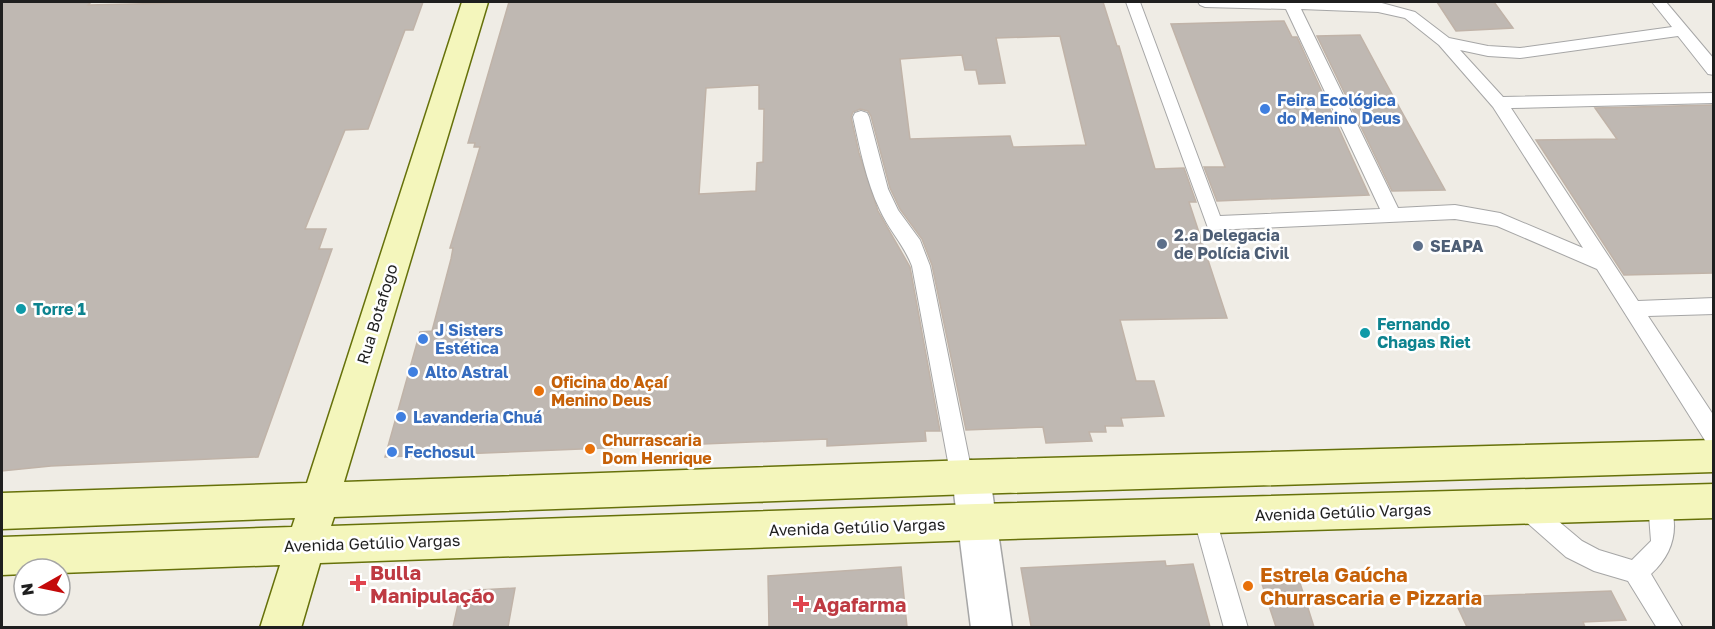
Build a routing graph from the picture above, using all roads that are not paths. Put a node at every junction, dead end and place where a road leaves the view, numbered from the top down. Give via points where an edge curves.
1 (475, 2) edge
2 (1133, 2) edge
3 (1204, 2) edge
4 (1659, 2) edge
5 (1291, 4) junction
6 (1681, 31) junction
7 (1444, 42) junction
8 (1713, 70) edge
9 (1713, 98) edge
10 (1499, 103) junction
11 (861, 117) dead end
12 (1392, 215) junction
13 (1605, 265) junction
14 (1713, 306) edge
15 (1633, 309) junction
16 (1713, 435) edge
17 (1713, 456) edge
18 (953, 478) junction
19 (319, 500) junction
20 (1713, 501) edge
21 (1659, 502) junction
22 (1524, 506) junction
23 (2, 511) edge
24 (1204, 516) junction
25 (977, 522) junction
26 (931, 524) junction
27 (305, 545) junction
28 (2, 556) edge
29 (1636, 572) junction
30 (280, 627) edge
31 (992, 627) edge
32 (1236, 627) edge
33 (1671, 627) edge

1 - 19 main road, Rua Botafogo
2 - 12 lane via 1214,223
3 - 5 lane
4 - 6 lane
5 - 7 lane via 1378,7 1410,15
5 - 12 lane
6 - 7 lane via 1520,53
6 - 8 lane
7 - 10 lane
9 - 10 lane
10 - 13 lane
11 - 18 lane via 879,189 890,213 913,244 921,266
12 - 13 lane via 1455,212 1500,220
13 - 15 lane
14 - 15 lane
15 - 16 lane
17 - 18 main road
18 - 19 main road
18 - 25 street
18 - 26 main road
19 - 23 main road
19 - 27 main road, Rua Botafogo
20 - 21 main road, Avenida Getúlio Vargas
21 - 22 main road, Avenida Getúlio Vargas
21 - 29 lane via 1665,538 1660,550
22 - 24 main road, Avenida Getúlio Vargas
22 - 29 lane via 1574,549 1594,560
24 - 25 main road, Avenida Getúlio Vargas
24 - 32 lane
25 - 26 main road, Avenida Getúlio Vargas
25 - 31 street
26 - 27 main road, Avenida Getúlio Vargas
27 - 28 main road, Avenida Getúlio Vargas
27 - 30 main road, Rua Botafogo
29 - 33 lane

